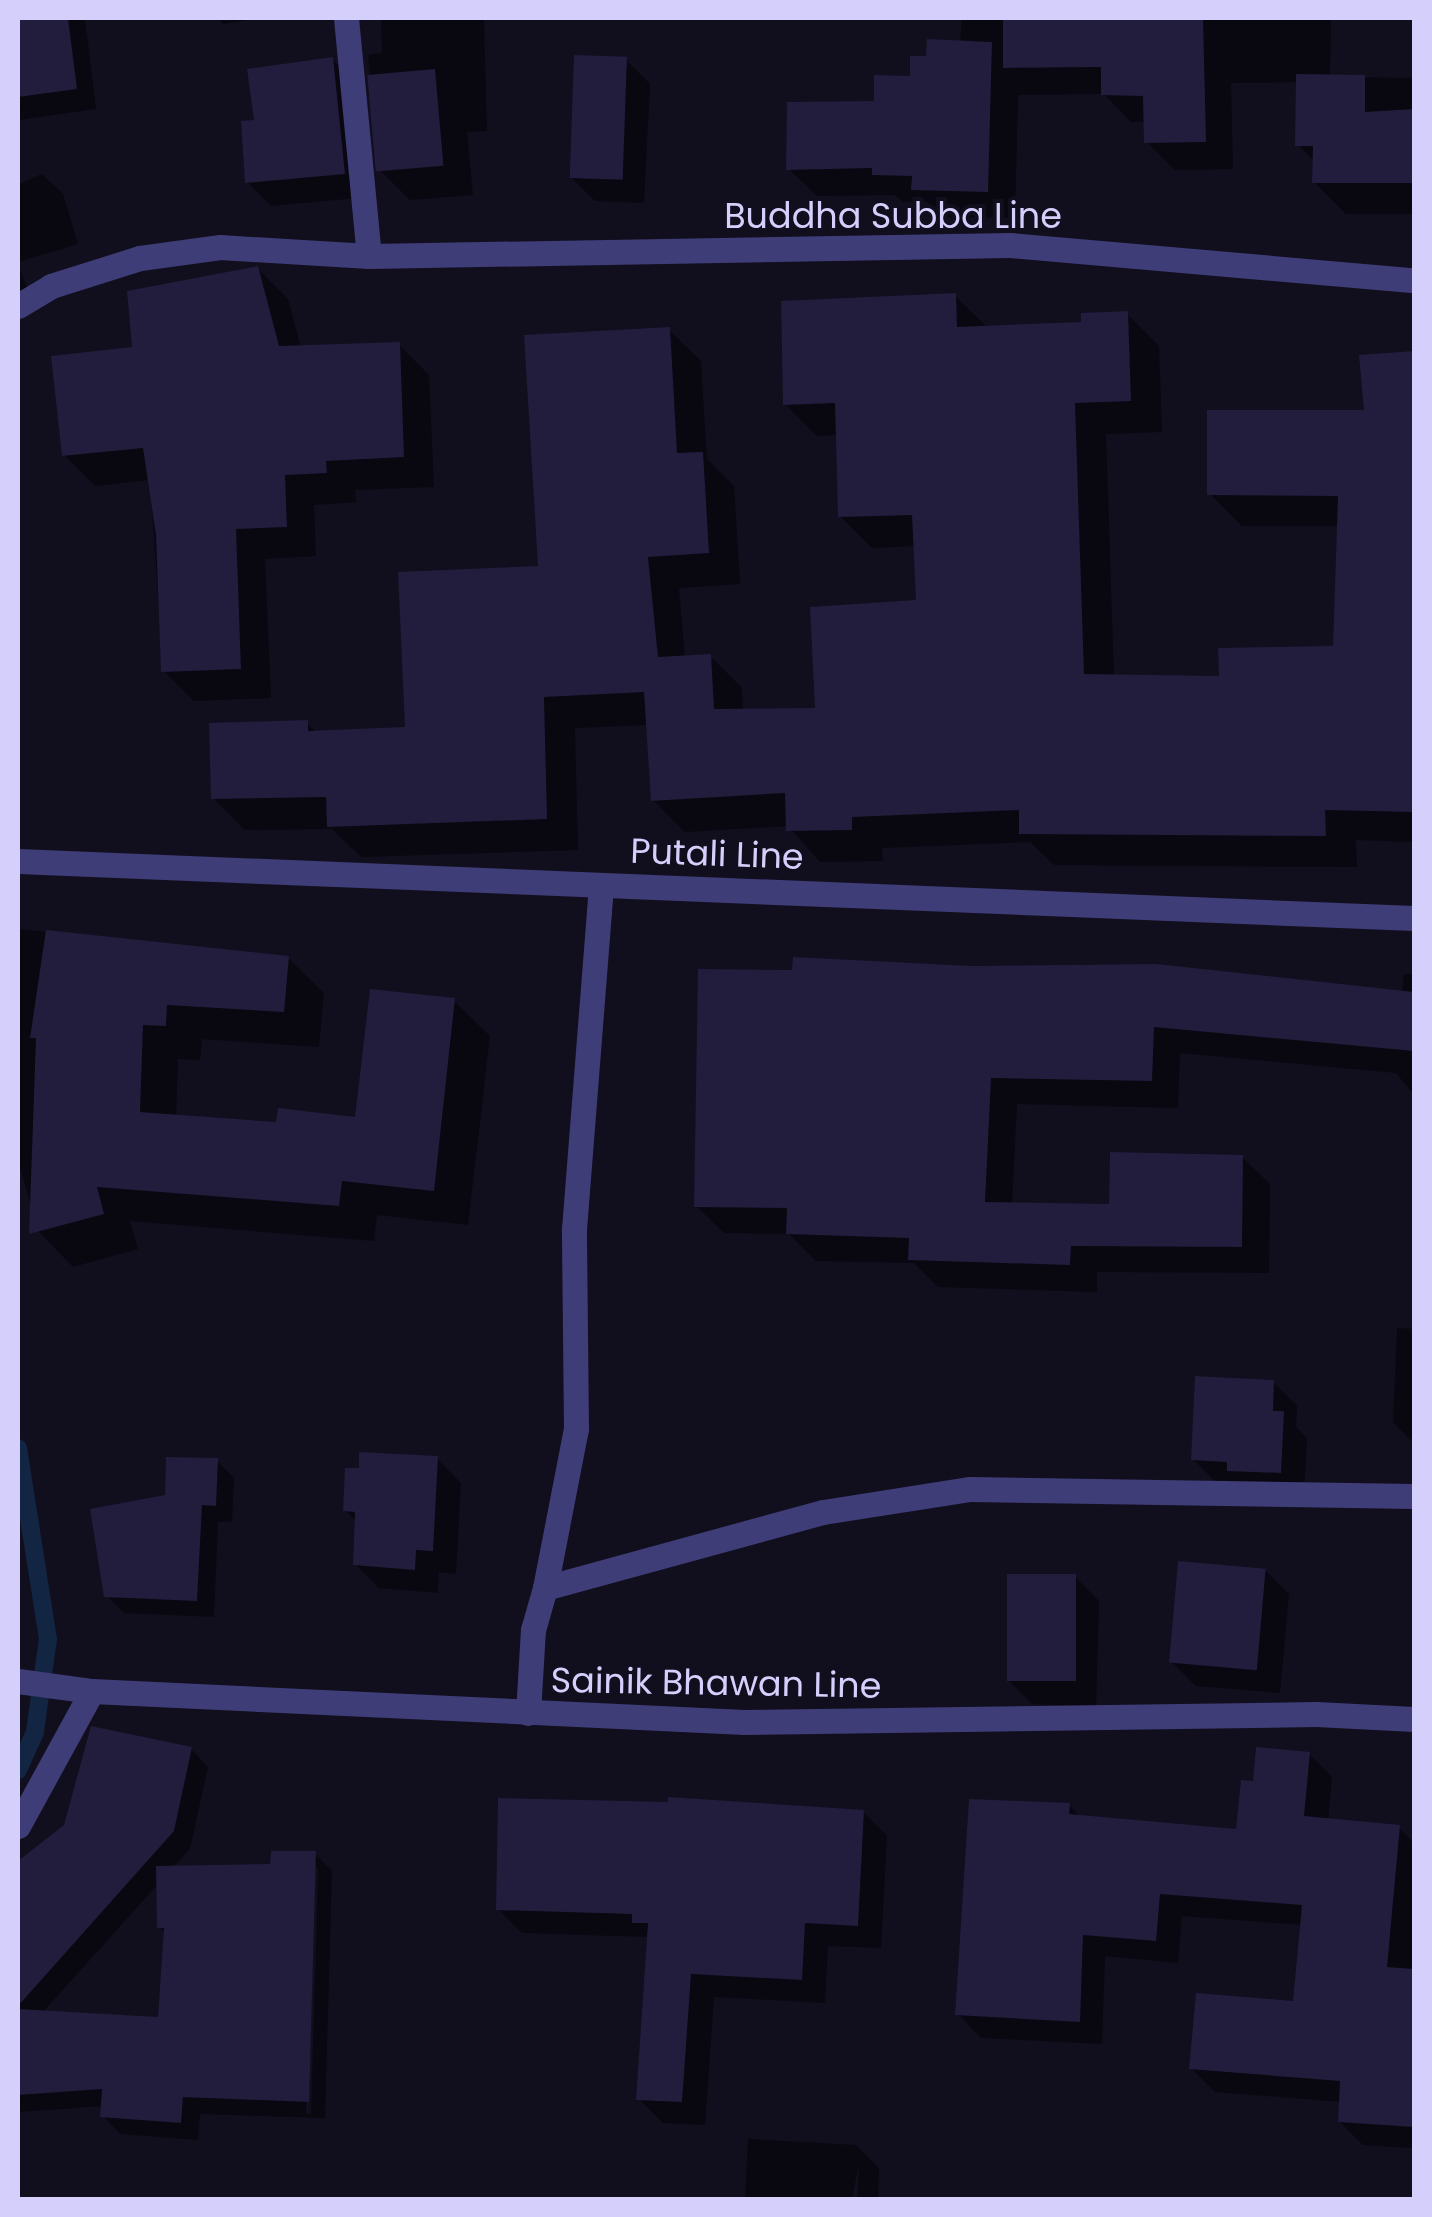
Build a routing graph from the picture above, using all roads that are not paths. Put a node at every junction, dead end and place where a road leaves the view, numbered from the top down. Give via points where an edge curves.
1 (346, 18) edge
2 (369, 256) junction
3 (1414, 280) edge
4 (18, 306) edge
5 (29, 862) edge
6 (600, 886) junction
7 (1414, 918) edge
8 (1414, 1496) edge
9 (544, 1588) junction
10 (18, 1681) edge
11 (80, 1691) junction
12 (528, 1713) junction
13 (1414, 1719) edge
14 (18, 1826) edge

1 - 2 street
2 - 3 street, Buddha Subba Line via 1010,245
2 - 4 street, Buddha Subba Line via 220,247 52,286
5 - 6 street, Putali Line
6 - 7 street, Putali Line
6 - 9 street via 574,1230 576,1429
8 - 9 street via 970,1490 823,1512
9 - 12 street via 533,1630
10 - 11 street, Sainik Bhawan Line
11 - 12 street, Sainik Bhawan Line
11 - 14 street
12 - 13 street, Sainik Bhawan Line via 764,1722 1316,1714

